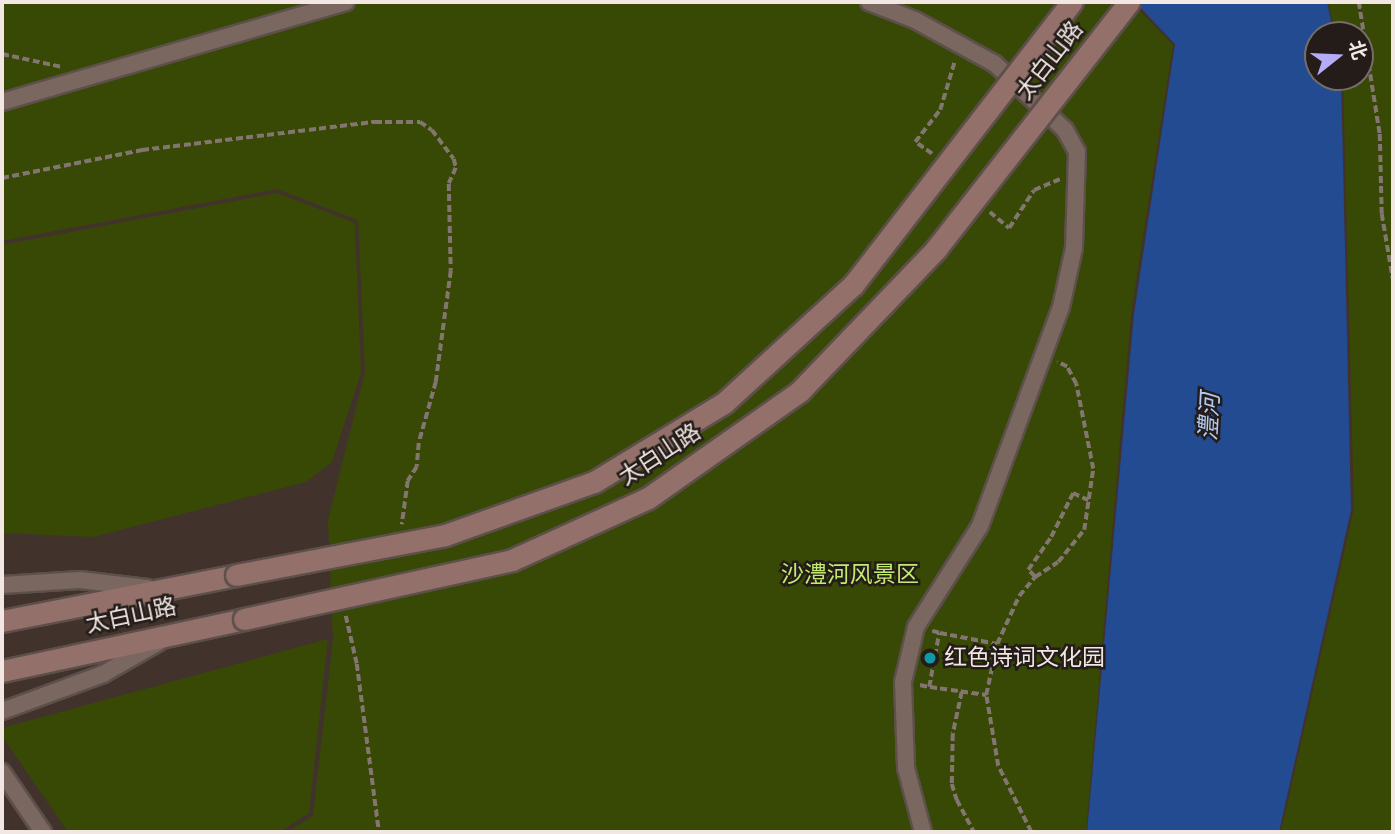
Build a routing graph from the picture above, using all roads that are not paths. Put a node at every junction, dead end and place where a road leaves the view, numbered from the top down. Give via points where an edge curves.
1 (346, 2) edge
2 (869, 2) edge
3 (1072, 2) edge
4 (1129, 2) edge
5 (2, 102) edge
6 (2, 585) edge
7 (161, 590) junction
8 (2, 621) edge
9 (175, 634) junction
10 (2, 671) edge
11 (2, 711) edge
12 (2, 772) edge
13 (43, 832) edge
14 (923, 832) edge

1 - 5 street
2 - 14 street via 915,20 995,64 1065,130 1077,152 1074,248 1061,307 980,526 916,627 903,682 906,768
3 - 7 main road, 太白山路, bridge via 853,285 724,403 594,482 445,535
4 - 9 main road, 太白山路, bridge via 936,249 800,391 648,498 512,560
6 - 7 street via 80,580
7 - 8 main road, 太白山路
9 - 10 main road, 太白山路
9 - 11 street via 103,674
12 - 13 street

